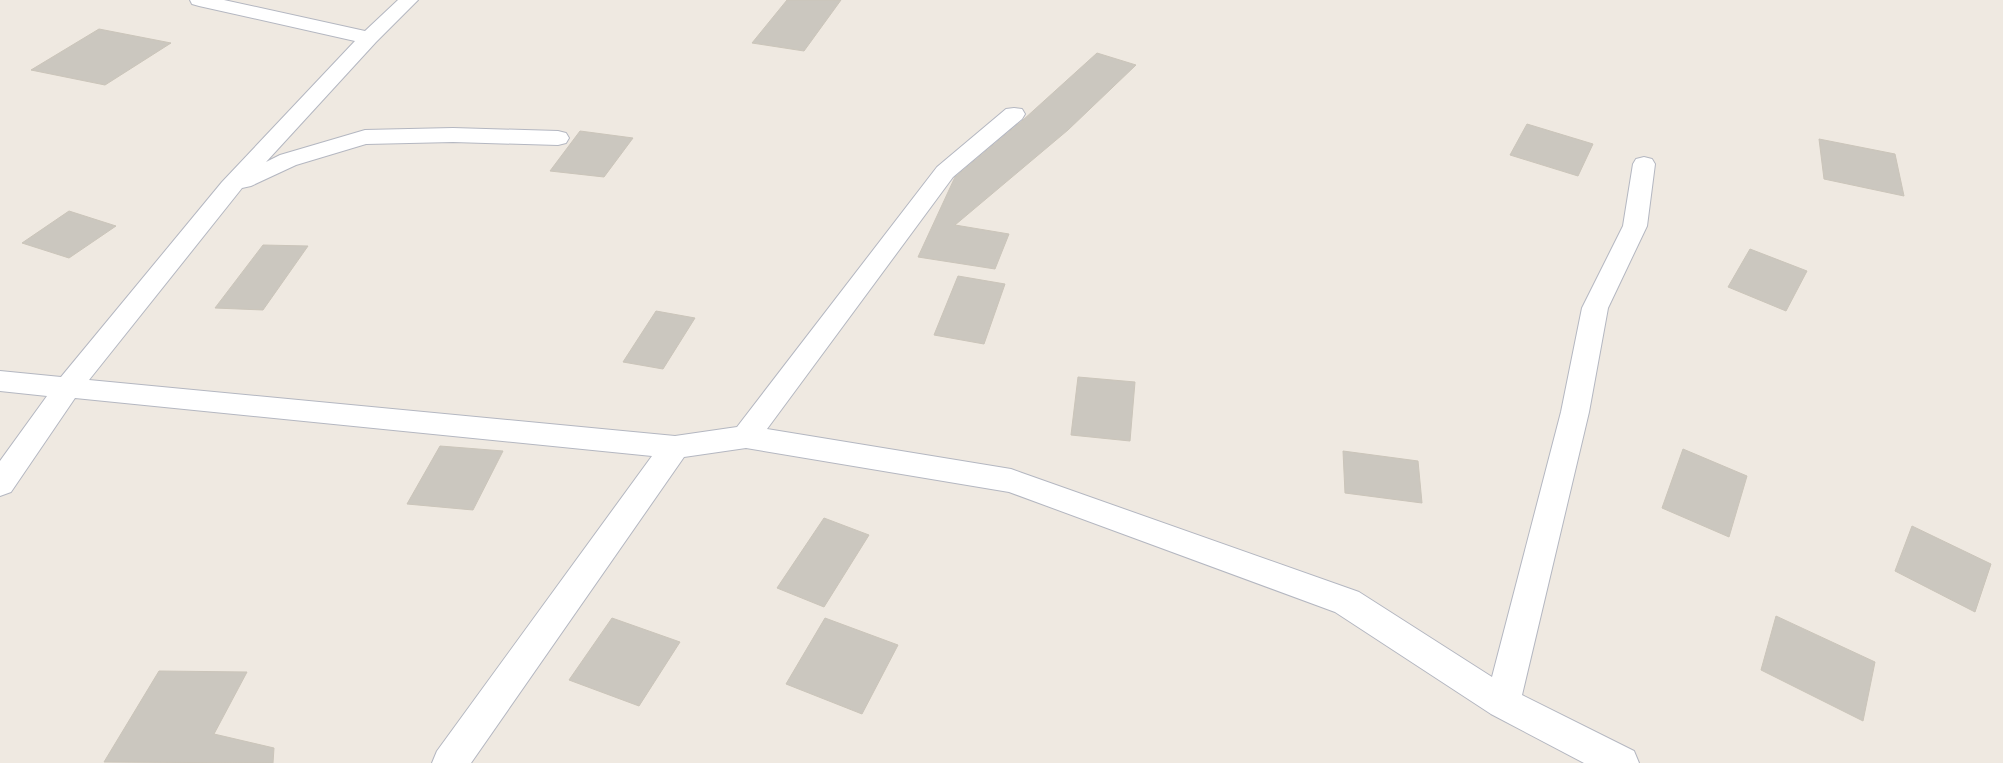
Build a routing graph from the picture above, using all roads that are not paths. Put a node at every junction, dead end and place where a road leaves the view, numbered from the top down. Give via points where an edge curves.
1 (200, 0) edge
2 (409, 0) edge
3 (368, 38) junction
4 (1014, 114) dead end
5 (558, 138) dead end
6 (1644, 164) dead end
7 (230, 187) junction
8 (0, 381) edge
9 (67, 388) junction
10 (746, 437) junction
11 (675, 447) junction
12 (0, 484) edge
13 (1503, 703) junction
14 (450, 763) edge
15 (1621, 763) edge

1 - 3 street
2 - 3 street
3 - 7 street
4 - 10 street via 945,172
5 - 7 street via 365,137 288,160
6 - 13 street via 1635,226 1596,308
7 - 9 street
8 - 9 street
9 - 11 street
9 - 12 street
10 - 11 street
10 - 13 street via 1011,481 1347,602
11 - 14 street
13 - 15 street

